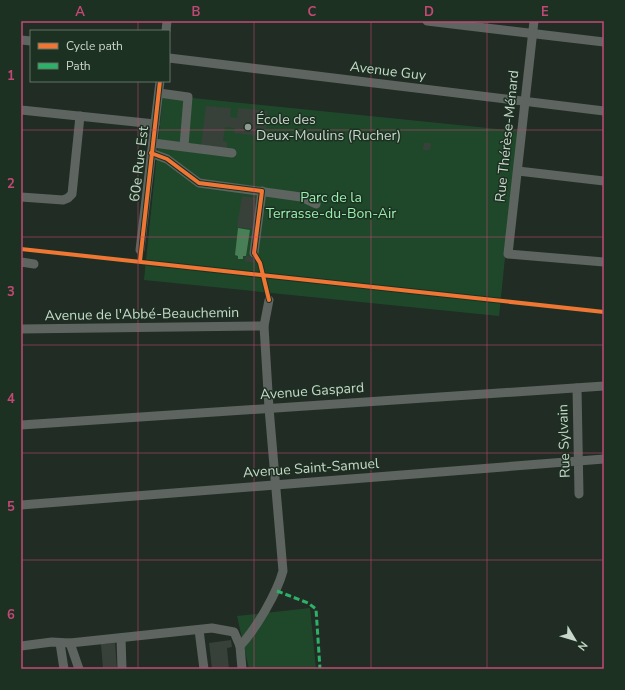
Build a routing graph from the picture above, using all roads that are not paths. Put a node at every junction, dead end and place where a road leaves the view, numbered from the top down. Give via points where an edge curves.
1 (427, 21) edge
2 (534, 21) edge
3 (474, 24) edge
4 (532, 34) junction
5 (604, 42) edge
6 (170, 58) edge
7 (160, 82) edge
8 (159, 93) junction
9 (525, 101) junction
10 (21, 110) edge
11 (604, 110) edge
12 (80, 116) junction
13 (155, 124) junction
14 (153, 142) junction
15 (184, 146) junction
16 (151, 153) junction
17 (232, 154) dead end
18 (518, 171) junction
19 (604, 181) edge
20 (262, 191) junction
21 (21, 197) edge
22 (316, 204) dead end
23 (140, 250) dead end
24 (254, 253) dead end
25 (21, 262) edge
26 (604, 262) edge
27 (34, 264) dead end
28 (269, 300) dead end
29 (264, 326) junction
30 (21, 329) edge
31 (604, 386) edge
32 (576, 388) junction
33 (269, 408) junction
34 (21, 425) edge
35 (604, 459) edge
36 (579, 461) junction
37 (276, 484) junction
38 (580, 494) dead end
39 (21, 505) edge
40 (199, 630) junction
41 (121, 638) junction
42 (65, 643) junction
43 (21, 646) edge
44 (240, 646) junction
45 (64, 669) edge
46 (79, 669) edge
47 (122, 669) edge
48 (204, 669) edge
49 (242, 669) edge

1 - 3 street
2 - 4 street, Rue Thérèse-Ménard
3 - 4 street
4 - 5 street
4 - 9 street, Rue Thérèse-Ménard
6 - 9 street, Avenue Guy
7 - 8 street, 60e Rue Est
8 - 13 street, 60e Rue Est
8 - 15 street via 188,97
9 - 11 street, Avenue Guy
9 - 18 street, Rue Thérèse-Ménard
10 - 12 street
12 - 13 street
12 - 21 street via 72,194 63,200
13 - 14 street, 60e Rue Est
14 - 15 street
14 - 16 street, 60e Rue Est
15 - 17 street
16 - 20 street via 167,159 199,183
16 - 23 street, 60e Rue Est
18 - 19 street
18 - 26 street, Rue Thérèse-Ménard via 508,254
20 - 22 street via 301,197
20 - 24 street
25 - 27 street
28 - 29 street
29 - 30 street, Avenue de l'Abbé-Beauchemin
29 - 33 street
31 - 32 street, Avenue Gaspard
32 - 33 street, Avenue Gaspard
32 - 36 street, Rue Sylvain
33 - 34 street, Avenue Gaspard
33 - 37 street
35 - 36 street, Avenue Saint-Samuel
36 - 37 street, Avenue Saint-Samuel
36 - 38 street, Rue Sylvain
37 - 39 street, Avenue Saint-Samuel
37 - 44 street via 284,560 281,581 256,626
40 - 41 street
40 - 44 street via 212,628 234,632
40 - 48 street
41 - 42 street
41 - 47 street
42 - 43 street
42 - 45 street
42 - 46 street
44 - 49 street

